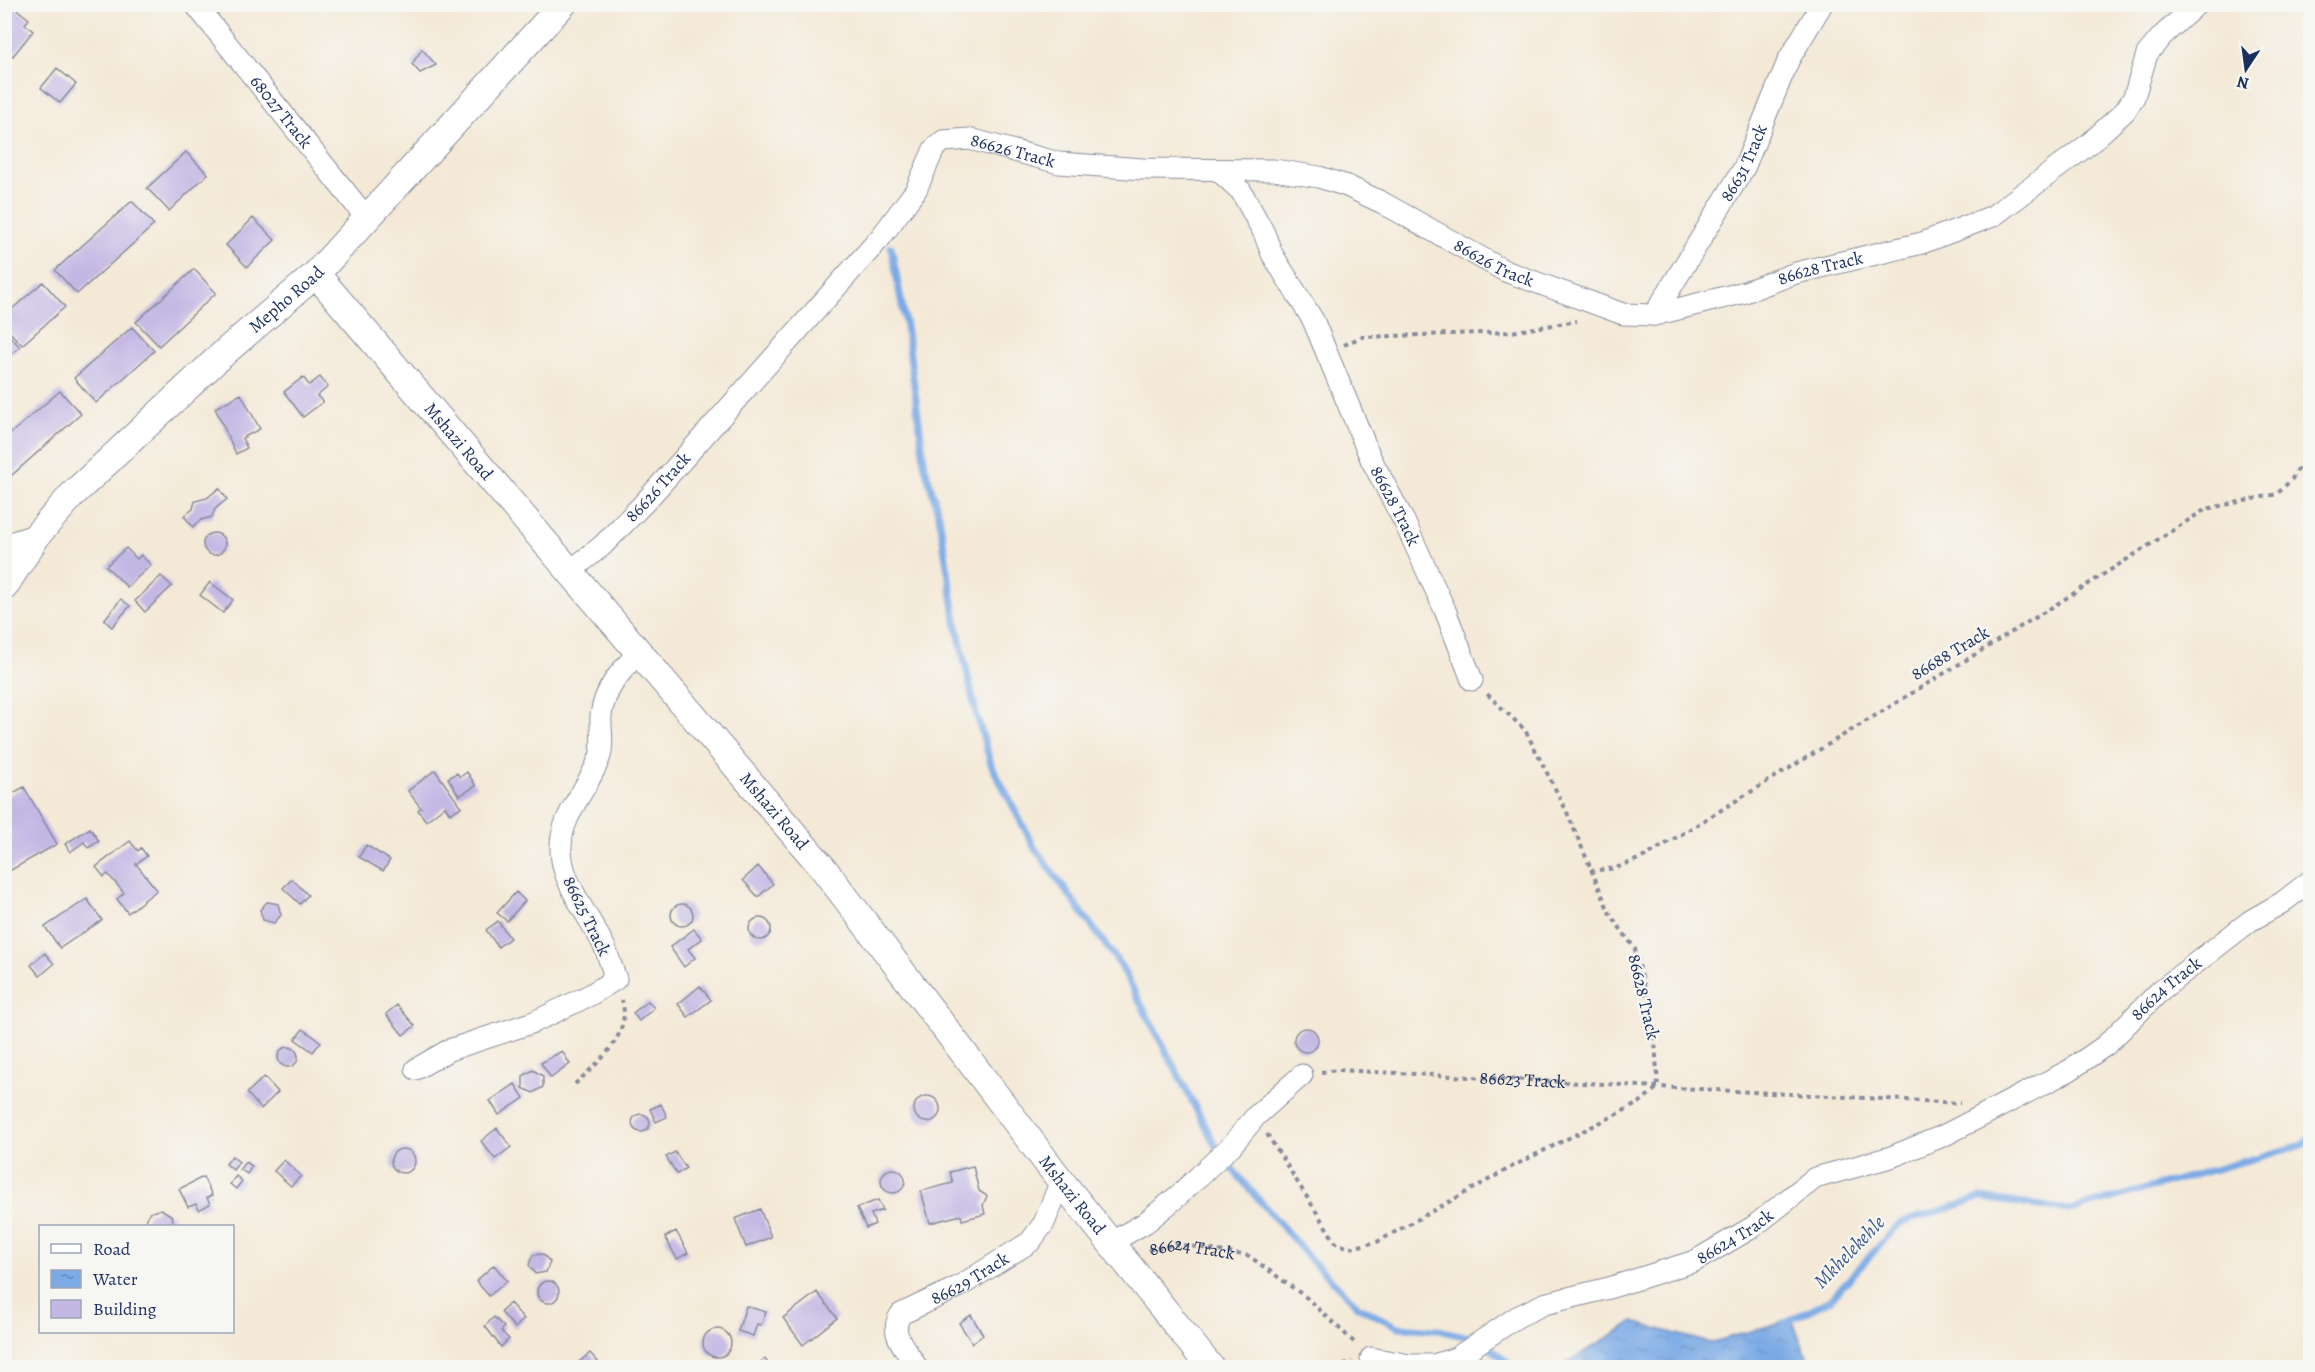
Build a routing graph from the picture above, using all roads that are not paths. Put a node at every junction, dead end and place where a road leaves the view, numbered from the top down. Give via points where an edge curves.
1 (195, 4) edge
2 (562, 4) edge
3 (1822, 4) edge
4 (2197, 4) edge
5 (1220, 172) junction
6 (368, 220) junction
7 (316, 274) junction
8 (1623, 314) joint
9 (1654, 315) junction
10 (38, 534) junction
11 (4, 545) edge
12 (570, 571) junction
13 (4, 587) edge
14 (638, 653) junction
15 (1472, 680) road end
16 (2310, 881) edge
17 (416, 1069) dead end
18 (1302, 1075) road end
19 (1061, 1181) junction
20 (1116, 1249) junction
21 (1371, 1358) road end
22 (917, 1368) edge
23 (1211, 1368) edge

1 - 6 street, 68027 Track
2 - 6 street, Mepho Road
3 - 9 street, 86631 Track via 1789,59 1744,168
4 - 9 street, 86628 Track via 2147,54 2134,97 2125,111 2089,144 1993,216 1922,243 1796,273 1745,292
5 - 8 street, 86626 Track via 1274,170 1347,186 1505,271
5 - 12 street, 86626 Track via 1059,163 970,139 943,141 934,149 916,190 881,237 645,502 602,546
5 - 15 street, 86628 Track via 1252,209 1272,254 1313,320 1371,459 1445,610
6 - 7 street, Mepho Road
7 - 10 street, Mepho Road via 226,351 73,494
7 - 12 street, Mshazi Road
8 - 9 street, 86628 Track
10 - 11 street
10 - 13 street, Mepho Road
12 - 14 street, Mshazi Road
14 - 17 street, 86625 Track via 614,679 607,694 601,753 566,820 561,841 570,888 605,949 616,979 534,1022 449,1050
14 - 19 street, Mshazi Road via 822,868
16 - 21 street, 86624 Track via 2283,903 2250,921 2161,990 2106,1046 2070,1070 1891,1157 1815,1178 1753,1227 1695,1261 1544,1304 1517,1317 1456,1358 1434,1365
18 - 20 street via 1256,1116 1233,1145
19 - 20 street, Mshazi Road
19 - 22 street, 86629 Track via 1044,1223 1030,1242 960,1286 901,1314 895,1330
20 - 23 street, Mshazi Road

